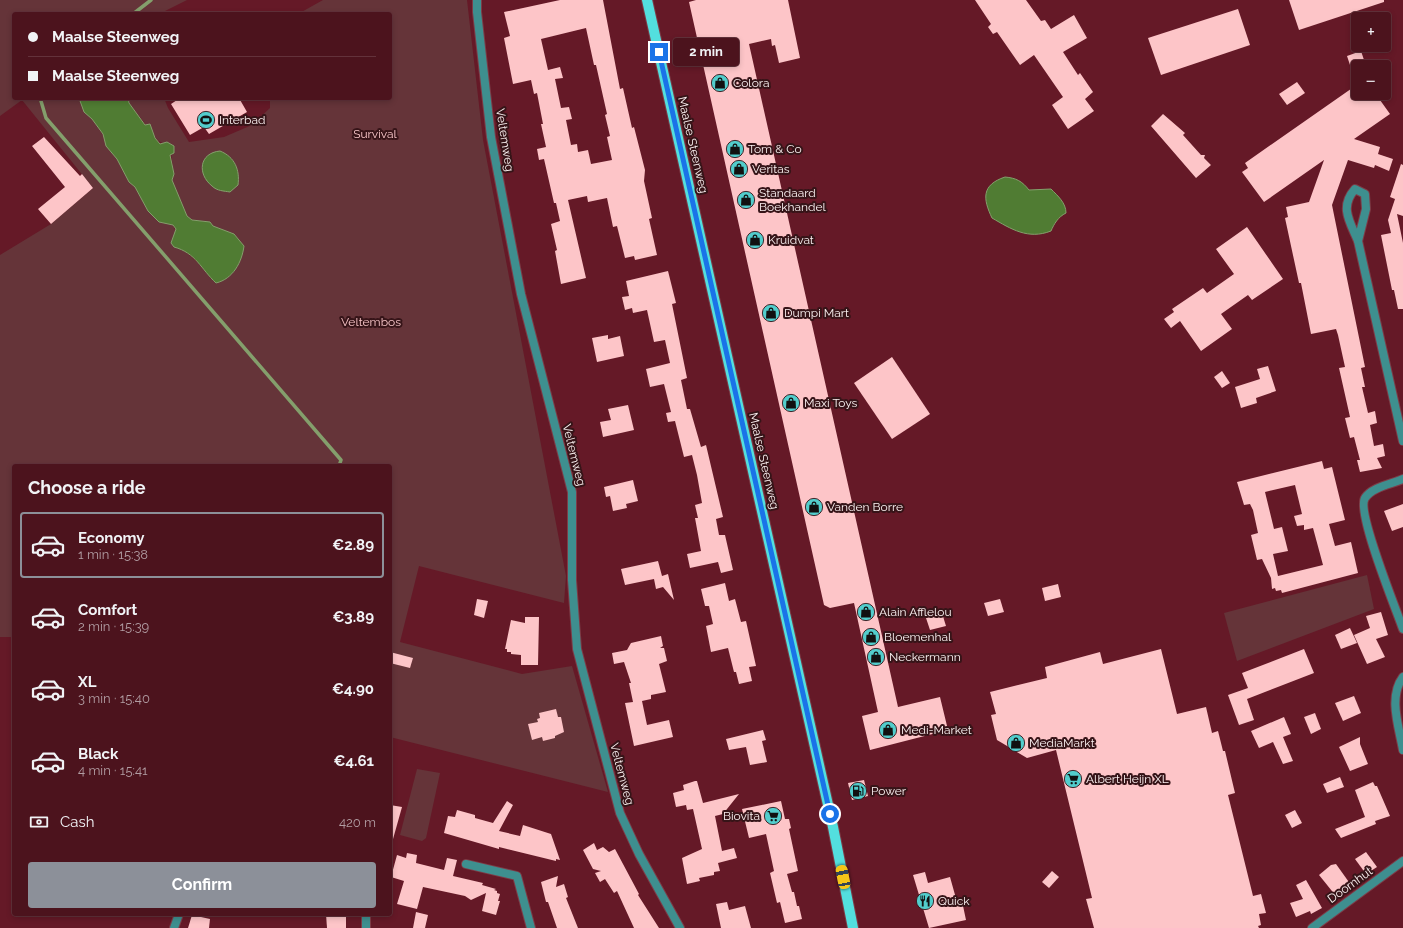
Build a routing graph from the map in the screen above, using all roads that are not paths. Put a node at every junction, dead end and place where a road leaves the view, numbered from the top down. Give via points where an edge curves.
1 (477, 0) edge
2 (647, 0) edge
3 (1358, 241) junction
4 (1403, 441) edge
5 (1403, 479) edge
6 (1403, 628) edge
7 (1403, 677) edge
8 (1403, 750) edge
9 (1403, 862) edge
10 (466, 864) dead end
11 (178, 916) edge
12 (366, 916) edge
13 (174, 928) edge
14 (366, 928) edge
15 (532, 928) edge
16 (680, 928) edge
17 (853, 928) edge
18 (1312, 928) edge

1 - 16 street, Veltemweg via 491,137 521,294 572,492 572,580 577,649 620,812 639,854
2 - 17 main road, Maalse Steenweg via 834,827
3 - 3 street via 1366,209 1365,194 1355,189 1349,196 1345,210
3 - 4 street
5 - 6 street via 1368,494 1362,504 1366,525
7 - 8 street via 1395,691
9 - 18 street, Doornhut
10 - 15 street via 517,876
11 - 13 street
12 - 14 street

